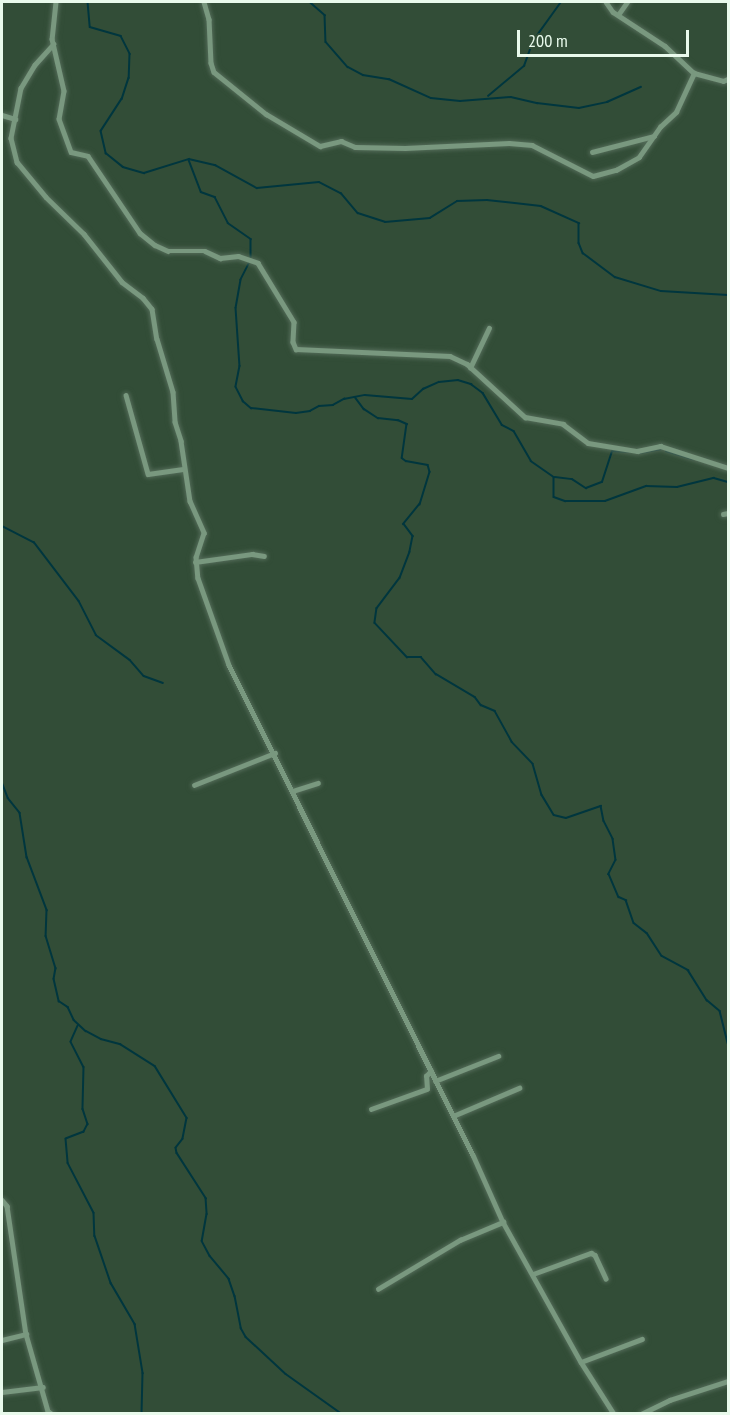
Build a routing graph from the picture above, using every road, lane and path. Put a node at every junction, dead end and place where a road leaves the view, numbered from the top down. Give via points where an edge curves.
1 (57, 2) edge
2 (204, 2) edge
3 (606, 2) edge
4 (627, 2) edge
5 (618, 15) junction
6 (54, 44) junction
7 (694, 73) junction
8 (729, 79) edge
9 (2, 115) edge
10 (15, 119) junction
11 (654, 136) junction
12 (592, 152) dead end
13 (489, 328) dead end
14 (470, 368) junction
15 (126, 395) dead end
16 (729, 468) edge
17 (183, 469) junction
18 (264, 556) dead end
19 (195, 562) junction
20 (275, 753) junction
21 (318, 783) dead end
22 (194, 785) dead end
23 (293, 791) junction
24 (498, 1056) dead end
25 (431, 1071) junction
26 (435, 1081) junction
27 (519, 1088) dead end
28 (372, 1109) dead end
29 (453, 1116) junction
30 (2, 1200) edge
31 (503, 1222) junction
32 (533, 1274) junction
33 (606, 1279) dead end
34 (378, 1289) dead end
35 (26, 1334) junction
36 (642, 1339) dead end
37 (2, 1340) edge
38 (581, 1362) junction
39 (729, 1382) edge
40 (43, 1387) junction
41 (2, 1392) edge
42 (52, 1413) edge
43 (614, 1413) edge
44 (641, 1413) edge

1 - 6 street
2 - 11 street via 214,72 266,114 320,146 341,141 355,147 532,145 590,177 631,163
3 - 5 street
4 - 5 street
5 - 7 street via 665,46
6 - 10 street via 21,88
6 - 14 street via 64,91 59,119 70,152 88,156 141,233 155,245 168,251 205,251 220,258 245,257 258,263 294,322 292,342 296,349 450,356
7 - 8 street
7 - 11 street via 675,112
9 - 10 street
10 - 17 street via 11,138 17,162 84,234 122,282 152,309 173,392
11 - 12 street
13 - 14 street
14 - 16 street via 525,417 562,424 588,443 637,451 660,446
15 - 17 street via 148,474
17 - 19 street via 192,509 204,533
18 - 19 street via 252,554
19 - 20 street via 229,665
20 - 22 street
20 - 23 street
21 - 23 street
23 - 25 street
24 - 26 street
25 - 26 street
25 - 28 street via 426,1076 427,1089
26 - 29 street
27 - 29 street
29 - 31 street
30 - 35 street via 7,1206
31 - 32 street
31 - 34 street via 460,1240
32 - 33 street via 591,1253
32 - 38 street
35 - 37 street
35 - 40 street
36 - 38 street
38 - 43 street
39 - 44 street
40 - 41 street
40 - 42 street via 48,1411

